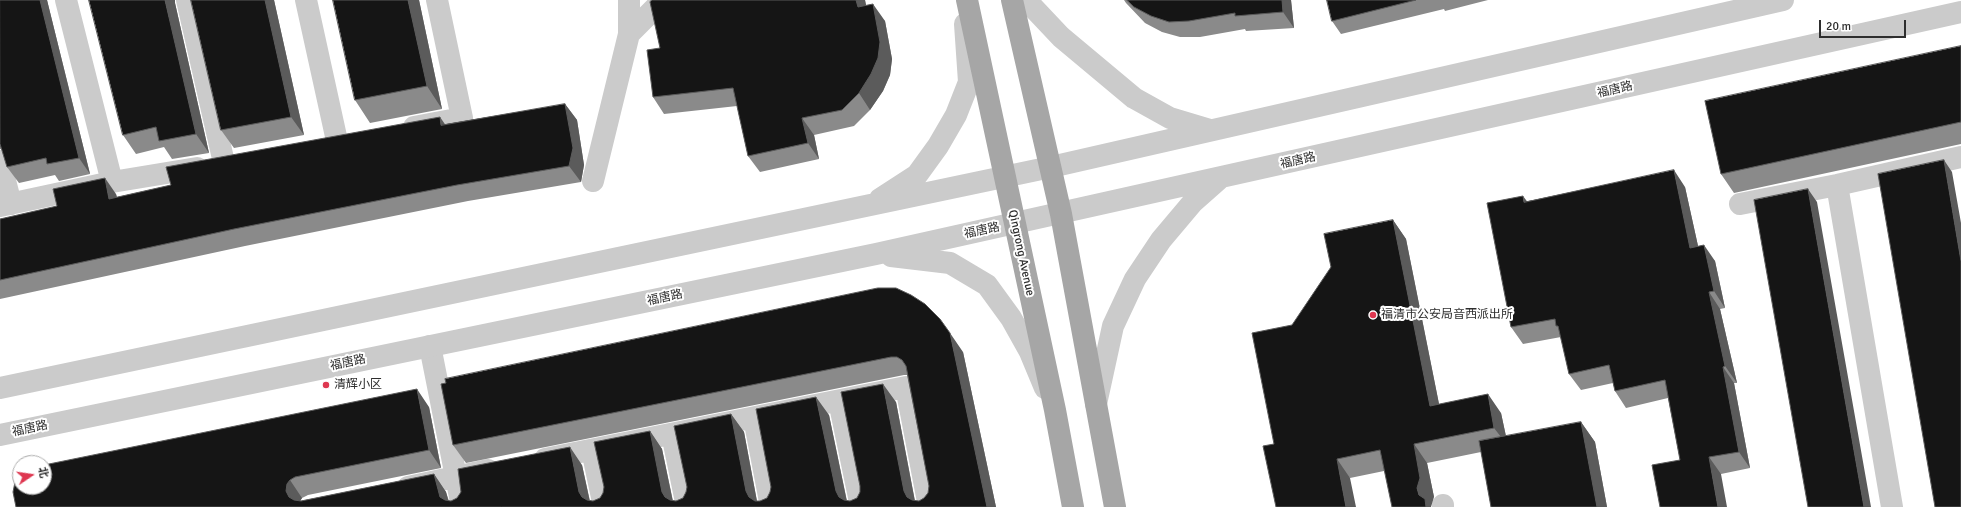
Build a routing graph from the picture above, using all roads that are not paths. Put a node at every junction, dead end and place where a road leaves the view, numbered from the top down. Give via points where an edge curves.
1 (66, 0) edge
2 (188, 0) edge
3 (306, 0) edge
4 (437, 0) edge
5 (628, 0) edge
6 (663, 0) edge
7 (964, 0) edge
8 (967, 0) edge
9 (1012, 0) edge
10 (1026, 0) edge
11 (1783, 0) edge
12 (1961, 12) edge
13 (629, 34) junction
14 (1211, 130) junction
15 (392, 131) edge
16 (360, 137) edge
17 (337, 141) junction
18 (314, 145) edge
19 (1961, 157) edge
20 (247, 159) edge
21 (0, 161) edge
22 (224, 163) junction
23 (1051, 167) junction
24 (1005, 176) junction
25 (1221, 178) junction
26 (593, 181) dead end
27 (112, 182) junction
28 (1837, 185) junction
29 (1740, 204) dead end
30 (6, 205) edge
31 (869, 206) junction
32 (1061, 214) junction
33 (1015, 224) junction
34 (876, 254) junction
35 (430, 346) junction
36 (0, 388) edge
37 (839, 400) junction
38 (1096, 404) junction
39 (1055, 410) junction
40 (754, 418) junction
41 (672, 434) junction
42 (0, 435) edge
43 (592, 450) junction
44 (456, 477) junction
45 (388, 492) edge
46 (462, 507) edge
47 (604, 507) edge
48 (687, 507) edge
49 (771, 507) edge
50 (861, 507) edge
51 (929, 507) edge
52 (1073, 507) edge
53 (1116, 507) edge
54 (1892, 507) edge

1 - 27 street
2 - 22 street
3 - 17 street
4 - 15 street via 462,118
5 - 13 street
6 - 13 street
7 - 31 street via 969,82 956,115 917,175
8 - 24 main road, Qingrong Avenue
9 - 23 main road
10 - 14 street via 1061,37 1134,98 1170,118
11 - 14 street
12 - 25 street, 福唐路
13 - 26 street
14 - 23 street
16 - 17 street
17 - 18 street
19 - 28 street
20 - 22 street
21 - 30 street
22 - 27 street
23 - 24 street
23 - 32 main road
24 - 31 street
24 - 33 main road, Qingrong Avenue
25 - 32 street, 福唐路
25 - 38 street via 1193,202 1160,240 1135,279 1113,326
27 - 30 street
28 - 29 street
28 - 54 street
31 - 36 street
32 - 33 street, 福唐路
32 - 38 main road
33 - 34 street, 福唐路
33 - 39 main road, Qingrong Avenue
34 - 35 street, 福唐路
34 - 39 street via 950,263 987,285 1011,318 1030,352
35 - 42 street, 福唐路
35 - 44 street
37 - 40 street
37 - 50 street
37 - 51 street via 906,387
38 - 53 main road
39 - 52 main road, Qingrong Avenue
40 - 41 street
40 - 49 street
41 - 43 street
41 - 48 street
43 - 44 street
43 - 47 street
44 - 45 street
44 - 46 street

